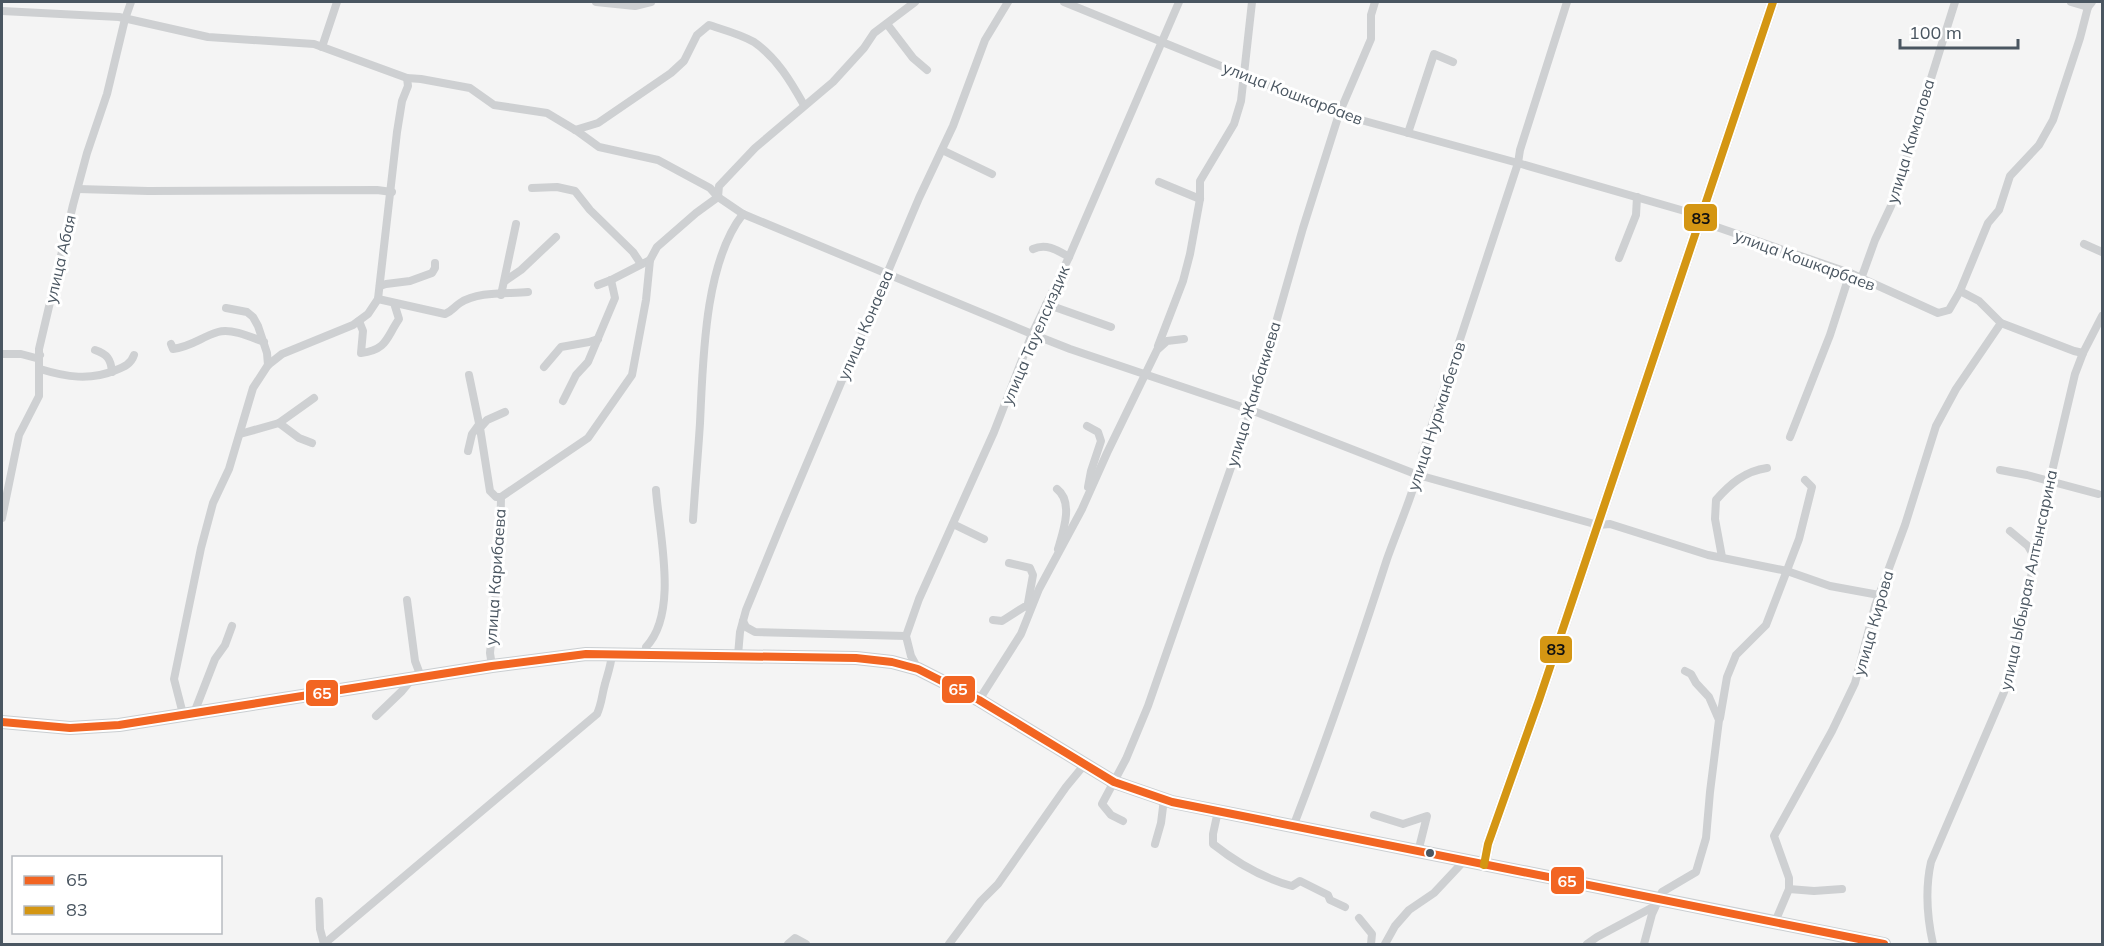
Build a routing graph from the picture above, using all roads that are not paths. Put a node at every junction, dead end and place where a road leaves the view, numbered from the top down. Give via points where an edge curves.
1 (131, 2) edge
2 (337, 2) edge
3 (597, 2) edge
4 (651, 2) edge
5 (915, 2) edge
6 (1008, 2) edge
7 (1064, 2) edge
8 (1179, 2) edge
9 (1252, 2) edge
10 (1375, 2) edge
11 (1566, 2) edge
12 (1773, 2) edge
13 (1955, 2) edge
14 (2071, 2) edge
15 (2090, 4) edge
16 (2, 11) edge
17 (125, 19) junction
18 (887, 24) junction
19 (1163, 42) junction
20 (322, 47) junction
21 (1453, 62) dead end
22 (927, 70) dead end
23 (1245, 74) junction
24 (407, 78) junction
25 (804, 105) junction
26 (1339, 114) junction
27 (575, 130) junction
28 (1408, 133) junction
29 (942, 150) junction
30 (1518, 163) junction
31 (992, 174) dead end
32 (1159, 183) dead end
33 (532, 188) dead end
34 (78, 189) junction
35 (392, 192) junction
36 (718, 197) junction
37 (1637, 197) junction
38 (1200, 199) junction
39 (743, 214) junction
40 (1700, 217) junction
41 (516, 224) dead end
42 (556, 237) dead end
43 (2084, 243) dead end
44 (1033, 249) dead end
45 (2103, 252) edge
46 (1069, 257) junction
47 (1619, 258) dead end
48 (645, 262) junction
49 (435, 263) dead end
50 (888, 273) junction
51 (1850, 273) junction
52 (1861, 279) junction
53 (611, 280) junction
54 (505, 281) junction
55 (598, 285) dead end
56 (380, 286) junction
57 (1960, 291) junction
58 (528, 292) dead end
59 (501, 295) junction
60 (378, 299) junction
61 (394, 303) junction
62 (1046, 304) junction
63 (226, 308) dead end
64 (2103, 316) edge
65 (358, 321) junction
66 (2001, 323) junction
67 (1111, 327) dead end
68 (1032, 334) junction
69 (598, 339) junction
70 (1184, 339) dead end
71 (264, 342) junction
72 (171, 344) dead end
73 (95, 350) dead end
74 (1156, 351) junction
75 (2083, 353) junction
76 (2, 354) edge
77 (40, 355) junction
78 (134, 355) dead end
79 (268, 365) junction
80 (544, 367) dead end
81 (40, 369) junction
82 (112, 372) junction
83 (1144, 374) junction
84 (469, 375) dead end
85 (314, 398) dead end
86 (563, 401) dead end
87 (1251, 410) junction
88 (505, 412) dead end
89 (279, 423) junction
90 (480, 425) junction
91 (1087, 426) dead end
92 (240, 434) junction
93 (1790, 437) dead end
94 (312, 443) dead end
95 (468, 451) dead end
96 (1767, 468) dead end
97 (2000, 470) dead end
98 (1418, 475) junction
99 (1805, 480) dead end
100 (2049, 482) junction
101 (1057, 489) dead end
102 (656, 490) dead end
103 (4, 494) edge
104 (2098, 494) dead end
105 (501, 497) junction
106 (1088, 497) junction
107 (2, 518) edge
108 (693, 520) dead end
109 (953, 524) junction
110 (1598, 525) junction
111 (2010, 531) dead end
112 (984, 538) dead end
113 (1722, 557) junction
114 (2035, 558) junction
115 (1054, 561) junction
116 (1009, 563) dead end
117 (1787, 571) junction
118 (1879, 595) junction
119 (407, 600) dead end
120 (1031, 606) junction
121 (993, 620) dead end
122 (743, 621) junction
123 (232, 626) dead end
124 (906, 636) junction
125 (612, 654) junction
126 (645, 654) junction
127 (738, 655) junction
128 (497, 666) junction
129 (918, 669) junction
130 (1685, 670) dead end
131 (417, 678) junction
132 (979, 700) junction
133 (189, 713) junction
134 (376, 716) dead end
135 (1719, 720) junction
136 (2, 722) edge
137 (1084, 764) junction
138 (1114, 782) junction
139 (1164, 799) junction
140 (1218, 811) junction
141 (1374, 815) dead end
142 (1123, 821) dead end
143 (1496, 823) junction
144 (1293, 827) junction
145 (1155, 844) dead end
146 (1418, 852) junction
147 (1464, 861) junction
148 (1484, 865) junction
149 (1503, 868) junction
150 (1789, 889) junction
151 (1842, 889) dead end
152 (319, 901) dead end
153 (1656, 903) junction
154 (1345, 907) dead end
155 (1359, 918) dead end
156 (1774, 922) junction
157 (788, 945) edge
158 (806, 945) edge
159 (949, 945) edge
160 (1371, 945) edge
161 (1385, 945) edge
162 (1587, 945) edge
163 (1644, 945) edge
164 (1884, 945) edge
165 (1933, 945) edge

1 - 17 street, улица Абая
2 - 20 street
3 - 4 street via 635,6
5 - 18 street
6 - 29 street, улица Конаева via 985,40
7 - 19 street
8 - 19 street, улица Тауелсиздик
9 - 23 street
10 - 26 street, улица Жанбакиева via 1371,39
11 - 30 street, улица Нурманбетов
12 - 40 street
13 - 52 street, улица Камалова via 1891,206
14 - 15 street
15 - 57 street, улица Кошкарбаев via 2053,120 2039,145 2010,176 1999,210 1988,223
16 - 17 street
17 - 20 street via 208,37
17 - 34 street, улица Абая
18 - 22 street
18 - 25 street via 874,33 833,82
19 - 23 street, улица Кошкарбаев
19 - 46 street, улица Тауелсиздик
20 - 24 street
21 - 28 street via 1434,54
23 - 26 street, улица Кошкарбаев
23 - 38 street via 1234,124 1200,181
24 - 27 street via 470,88 494,105 548,113
24 - 35 street
25 - 27 street via 781,68 754,42 709,25 697,35 684,61 670,73 598,123
25 - 36 street via 719,186
26 - 28 street, улица Кошкарбаев
26 - 87 street, улица Жанбакиева
27 - 36 street via 599,147 658,160 710,188
28 - 30 street, улица Кошкарбаев
29 - 31 street
29 - 50 street, улица Конаева
30 - 37 street, улица Кошкарбаев
30 - 98 street, улица Нурманбетов
32 - 38 street
33 - 48 street via 575,191
34 - 35 street
34 - 77 street, улица Абая
35 - 56 street
36 - 39 street
36 - 48 street via 657,247
37 - 40 street, улица Кошкарбаев
37 - 47 street via 1636,215
38 - 74 street via 1183,281
39 - 50 street
39 - 108 street via 734,224 708,306
40 - 51 street, улица Кошкарбаев via 1708,224
40 - 110 street
41 - 54 street
42 - 54 street
43 - 45 street
44 - 46 street via 1050,248
46 - 62 street, улица Тауелсиздик
48 - 53 street
48 - 105 street, улица Карибаева via 646,300 632,375 588,438
49 - 56 street via 432,273
50 - 68 street
50 - 122 street, улица Конаева
51 - 52 street, улица Кошкарбаев
51 - 93 street
52 - 57 street, улица Кошкарбаев via 1938,313 1949,310
53 - 55 street
53 - 69 street via 615,298
54 - 59 street
56 - 60 street
57 - 66 street via 1979,301
58 - 59 street
59 - 61 street via 461,303 445,314
60 - 61 street
60 - 65 street
61 - 65 street via 399,319 384,345 371,352 361,353 363,331
62 - 67 street
62 - 68 street, улица Тауелсиздик
63 - 71 street via 253,317
64 - 75 street, улица Ыбырая Алтынсарина
65 - 79 street via 282,354
66 - 75 street
66 - 118 street, улица Кирова via 1936,426
68 - 83 street
68 - 109 street, улица Тауелсиздик
69 - 80 street via 561,347
69 - 86 street
70 - 74 street via 1167,341
71 - 72 street via 223,331 182,347 173,349
71 - 79 street
73 - 82 street via 105,354
74 - 83 street
75 - 100 street, улица Ыбырая Алтынсарина
76 - 77 street via 36,358
77 - 81 street, улица Абая
78 - 82 street via 127,365
79 - 92 street via 253,388
81 - 82 street via 90,378
81 - 103 street, улица Абая via 39,396 20,435
83 - 87 street
83 - 106 street
84 - 90 street
85 - 89 street
87 - 98 street
87 - 138 street, улица Жанбакиева via 1148,706
88 - 90 street
89 - 92 street
89 - 94 street
90 - 95 street via 472,434
90 - 105 street via 490,491
91 - 106 street via 1098,432 1101,441
92 - 133 street via 213,503 178,655 174,679
96 - 113 street via 1746,474 1716,500
97 - 100 street
98 - 110 street
98 - 144 street, улица Нурманбетов
99 - 117 street via 1812,487
100 - 104 street
100 - 114 street, улица Ыбырая Алтынсарина
101 - 115 street via 1066,502
102 - 126 street via 665,576 663,606 659,627
103 - 107 street, улица Абая
105 - 128 street, улица Карибаева via 501,551 490,653
106 - 115 street
109 - 112 street
109 - 124 street, улица Тауелсиздик
110 - 113 street via 1610,524
110 - 143 street
111 - 114 street via 2028,546
113 - 117 street
114 - 165 street, улица Ыбырая Алтынсарина via 2004,692 1931,862 1926,882
115 - 120 street
116 - 120 street via 1030,568
117 - 118 street via 1830,586
117 - 135 street via 1766,624 1736,656 1726,677
118 - 150 street, улица Кирова via 1855,683 1774,836
119 - 131 street
120 - 121 street via 1002,621
120 - 132 street via 1021,634
122 - 124 street via 755,632
122 - 127 street, улица Конаева
123 - 133 street
124 - 129 street
125 - 126 main road
125 - 128 main road
125 - 152 street via 597,714 324,944
126 - 127 main road
127 - 129 main road via 856,658
128 - 131 main road
129 - 132 main road
130 - 135 street via 1709,697
131 - 133 main road
131 - 134 street
132 - 137 main road
133 - 136 main road via 119,725 70,728
135 - 153 street via 1706,838 1696,873 1662,892
137 - 138 main road
137 - 159 street via 998,885 981,901
138 - 139 main road
138 - 142 street, улица Жанбакиева via 1102,804
139 - 140 main road
139 - 145 street
140 - 144 main road
140 - 154 street via 1213,844 1229,857 1276,881 1292,886 1300,881
141 - 146 street via 1403,824 1426,816
143 - 148 street
143 - 149 street via 1492,850
144 - 146 main road
146 - 147 main road
147 - 148 main road
147 - 161 street via 1434,893 1409,910
148 - 149 main road
149 - 153 main road
150 - 151 street
150 - 156 street
153 - 156 main road
153 - 162 street
153 - 163 street
155 - 160 street via 1372,934
156 - 164 main road
157 - 158 street via 795,938

